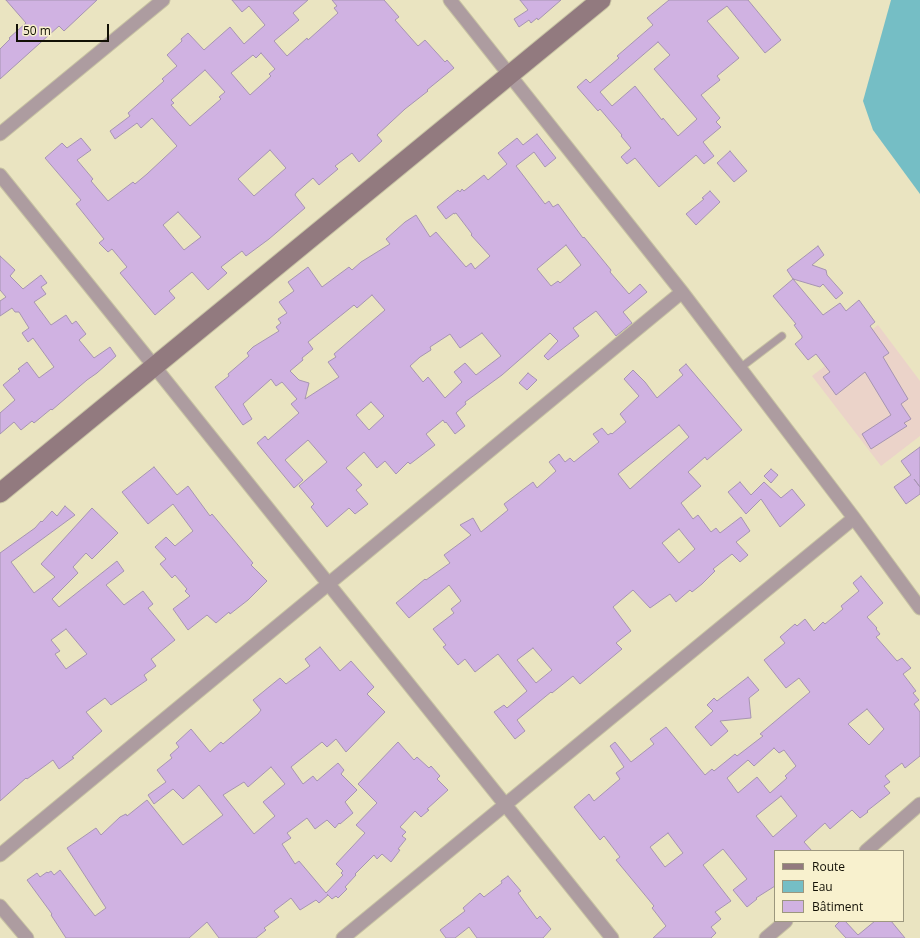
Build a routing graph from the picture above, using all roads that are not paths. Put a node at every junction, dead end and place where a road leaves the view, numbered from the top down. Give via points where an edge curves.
1 (162, 0) edge
2 (450, 0) edge
3 (601, 0) edge
4 (509, 75) junction
5 (0, 134) edge
6 (0, 175) edge
7 (682, 292) junction
8 (782, 336) dead end
9 (154, 366) junction
10 (740, 368) junction
11 (0, 493) edge
12 (854, 518) junction
13 (328, 584) junction
14 (920, 608) edge
15 (920, 804) edge
16 (504, 805) junction
17 (867, 850) edge
18 (0, 855) edge
19 (0, 906) edge
20 (785, 922) edge
21 (27, 938) edge
22 (343, 938) edge
23 (612, 938) edge
24 (766, 938) edge

1 - 5 street
2 - 4 street
3 - 4 street
4 - 7 street
4 - 9 street
6 - 9 street
7 - 10 street
7 - 13 street
8 - 10 lane
9 - 11 street
9 - 13 street
10 - 12 street
12 - 14 street
12 - 16 street
13 - 16 street
13 - 18 street
15 - 17 street
16 - 22 street
16 - 23 street
19 - 21 street
20 - 24 street

